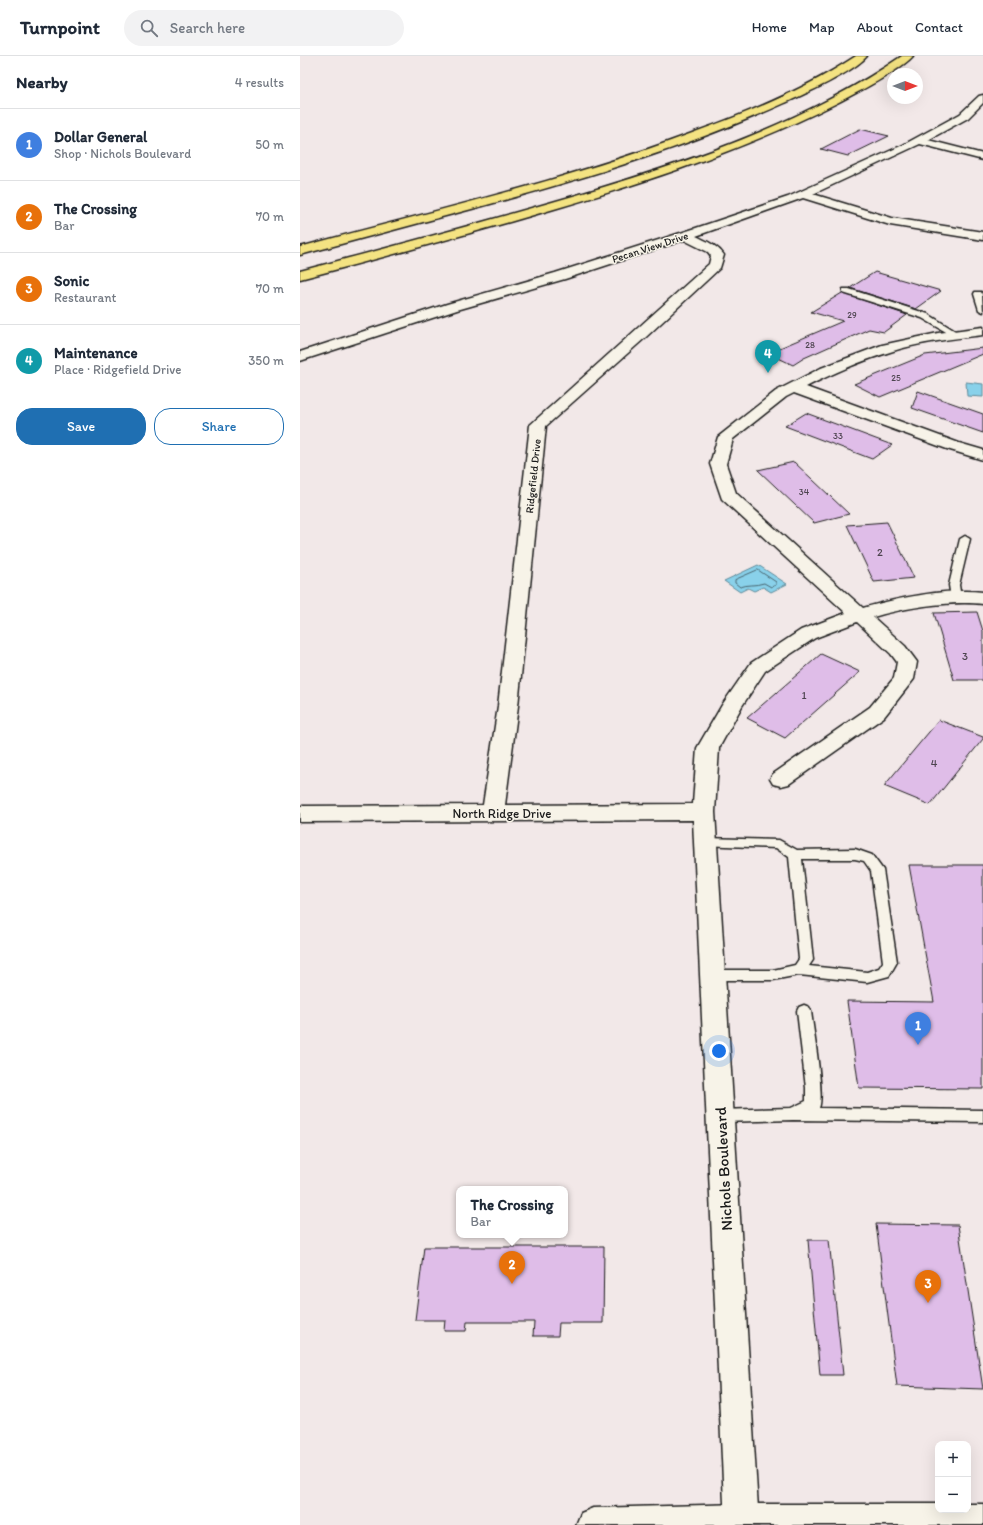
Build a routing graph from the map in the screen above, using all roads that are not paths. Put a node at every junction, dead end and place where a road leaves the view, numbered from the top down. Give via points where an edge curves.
1 (862, 56) edge
2 (908, 56) edge
3 (983, 98) edge
4 (919, 141) junction
5 (983, 157) edge
6 (802, 194) junction
7 (685, 236) junction
8 (983, 236) edge
9 (300, 251) edge
10 (300, 275) edge
11 (846, 292) dead end
12 (978, 294) dead end
13 (983, 310) edge
14 (983, 331) edge
15 (956, 334) junction
16 (300, 357) edge
17 (794, 388) junction
18 (983, 455) edge
19 (965, 539) dead end
20 (956, 598) junction
21 (983, 598) edge
22 (859, 614) junction
23 (781, 779) dead end
24 (704, 812) junction
25 (493, 813) junction
26 (300, 814) edge
27 (705, 842) junction
28 (795, 855) junction
29 (798, 970) junction
30 (713, 975) junction
31 (804, 1012) dead end
32 (793, 1114) junction
33 (720, 1116) junction
34 (983, 1116) edge
35 (983, 1521) edge
36 (742, 1523) edge
37 (593, 1525) edge

1 - 9 highway via 830,76 776,103 650,153 512,194
2 - 10 highway via 878,77 823,107 761,135 694,160 559,204
3 - 4 street, Pecan View Drive via 964,116
4 - 5 street
4 - 6 street, Pecan View Drive
6 - 7 street, Pecan View Drive
6 - 8 street via 890,221
7 - 16 street, Pecan View Drive via 452,307
7 - 25 street, Ridgefield Drive via 712,248 718,255 715,265 538,426 510,690
11 - 15 lane via 925,316
12 - 13 lane
14 - 15 street
15 - 17 street via 887,348 826,371
17 - 18 street
17 - 22 street via 781,394 726,436 718,464 728,495
19 - 20 lane via 954,586
20 - 21 street, Nichols Boulevard
20 - 22 street, Nichols Boulevard via 888,607
22 - 23 street via 898,650 907,662 904,679 877,712
22 - 24 street, Nichols Boulevard via 808,634 758,667 732,705 708,748
24 - 25 street, North Ridge Drive
24 - 27 street, Nichols Boulevard
25 - 26 street, North Ridge Drive
27 - 28 lane via 779,844
27 - 30 street, Nichols Boulevard
28 - 29 lane via 806,960
28 - 29 lane via 855,854 868,858 877,870 890,962 884,972 867,977
29 - 30 lane via 773,974
30 - 33 street, Nichols Boulevard
31 - 32 lane via 813,1088 812,1104
32 - 33 lane
32 - 34 lane
33 - 36 street, Nichols Boulevard
35 - 36 street
36 - 37 street

